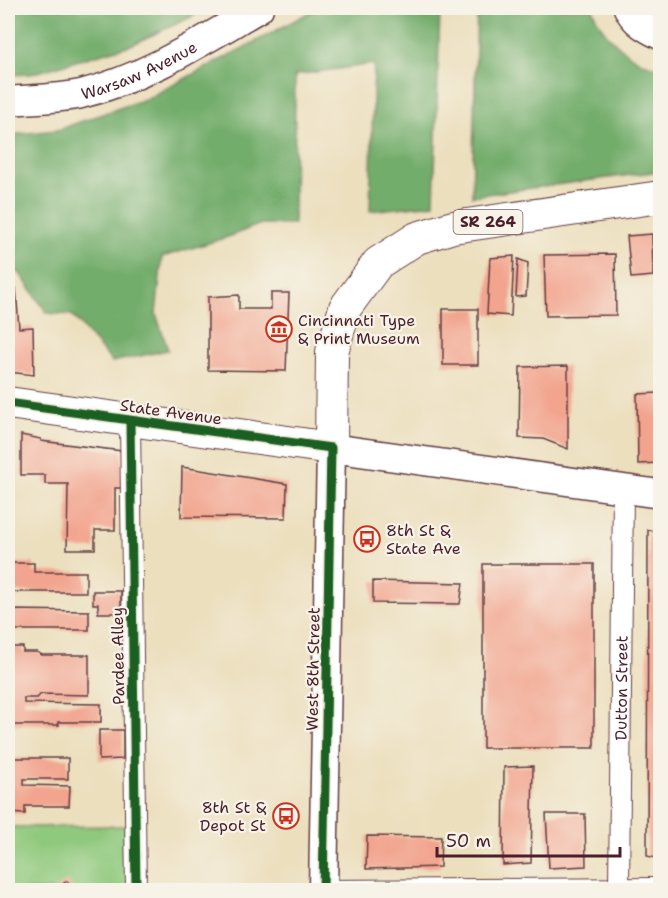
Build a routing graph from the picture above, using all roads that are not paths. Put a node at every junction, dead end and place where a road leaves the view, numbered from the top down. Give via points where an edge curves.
1 (259, 8) edge
2 (628, 8) edge
3 (660, 35) edge
4 (8, 101) edge
5 (660, 197) edge
6 (8, 403) edge
7 (129, 421) junction
8 (331, 448) junction
9 (623, 489) junction
10 (660, 494) edge
11 (619, 888) junction
12 (660, 888) edge
13 (322, 890) edge
14 (136, 891) edge

1 - 4 main road, Warsaw Avenue via 166,62 119,82 79,94
2 - 3 main road via 644,27
5 - 8 main road, West 8th Street / SR 264 via 453,227 417,238 378,263 345,308 332,352
6 - 7 main road, State Avenue
7 - 8 main road, State Avenue
7 - 14 street, Pardee Alley
8 - 9 main road, State Avenue
8 - 13 main road, West 8th Street
9 - 10 main road, State Avenue
9 - 11 street, Dutton Street
11 - 12 street
11 - 13 street

